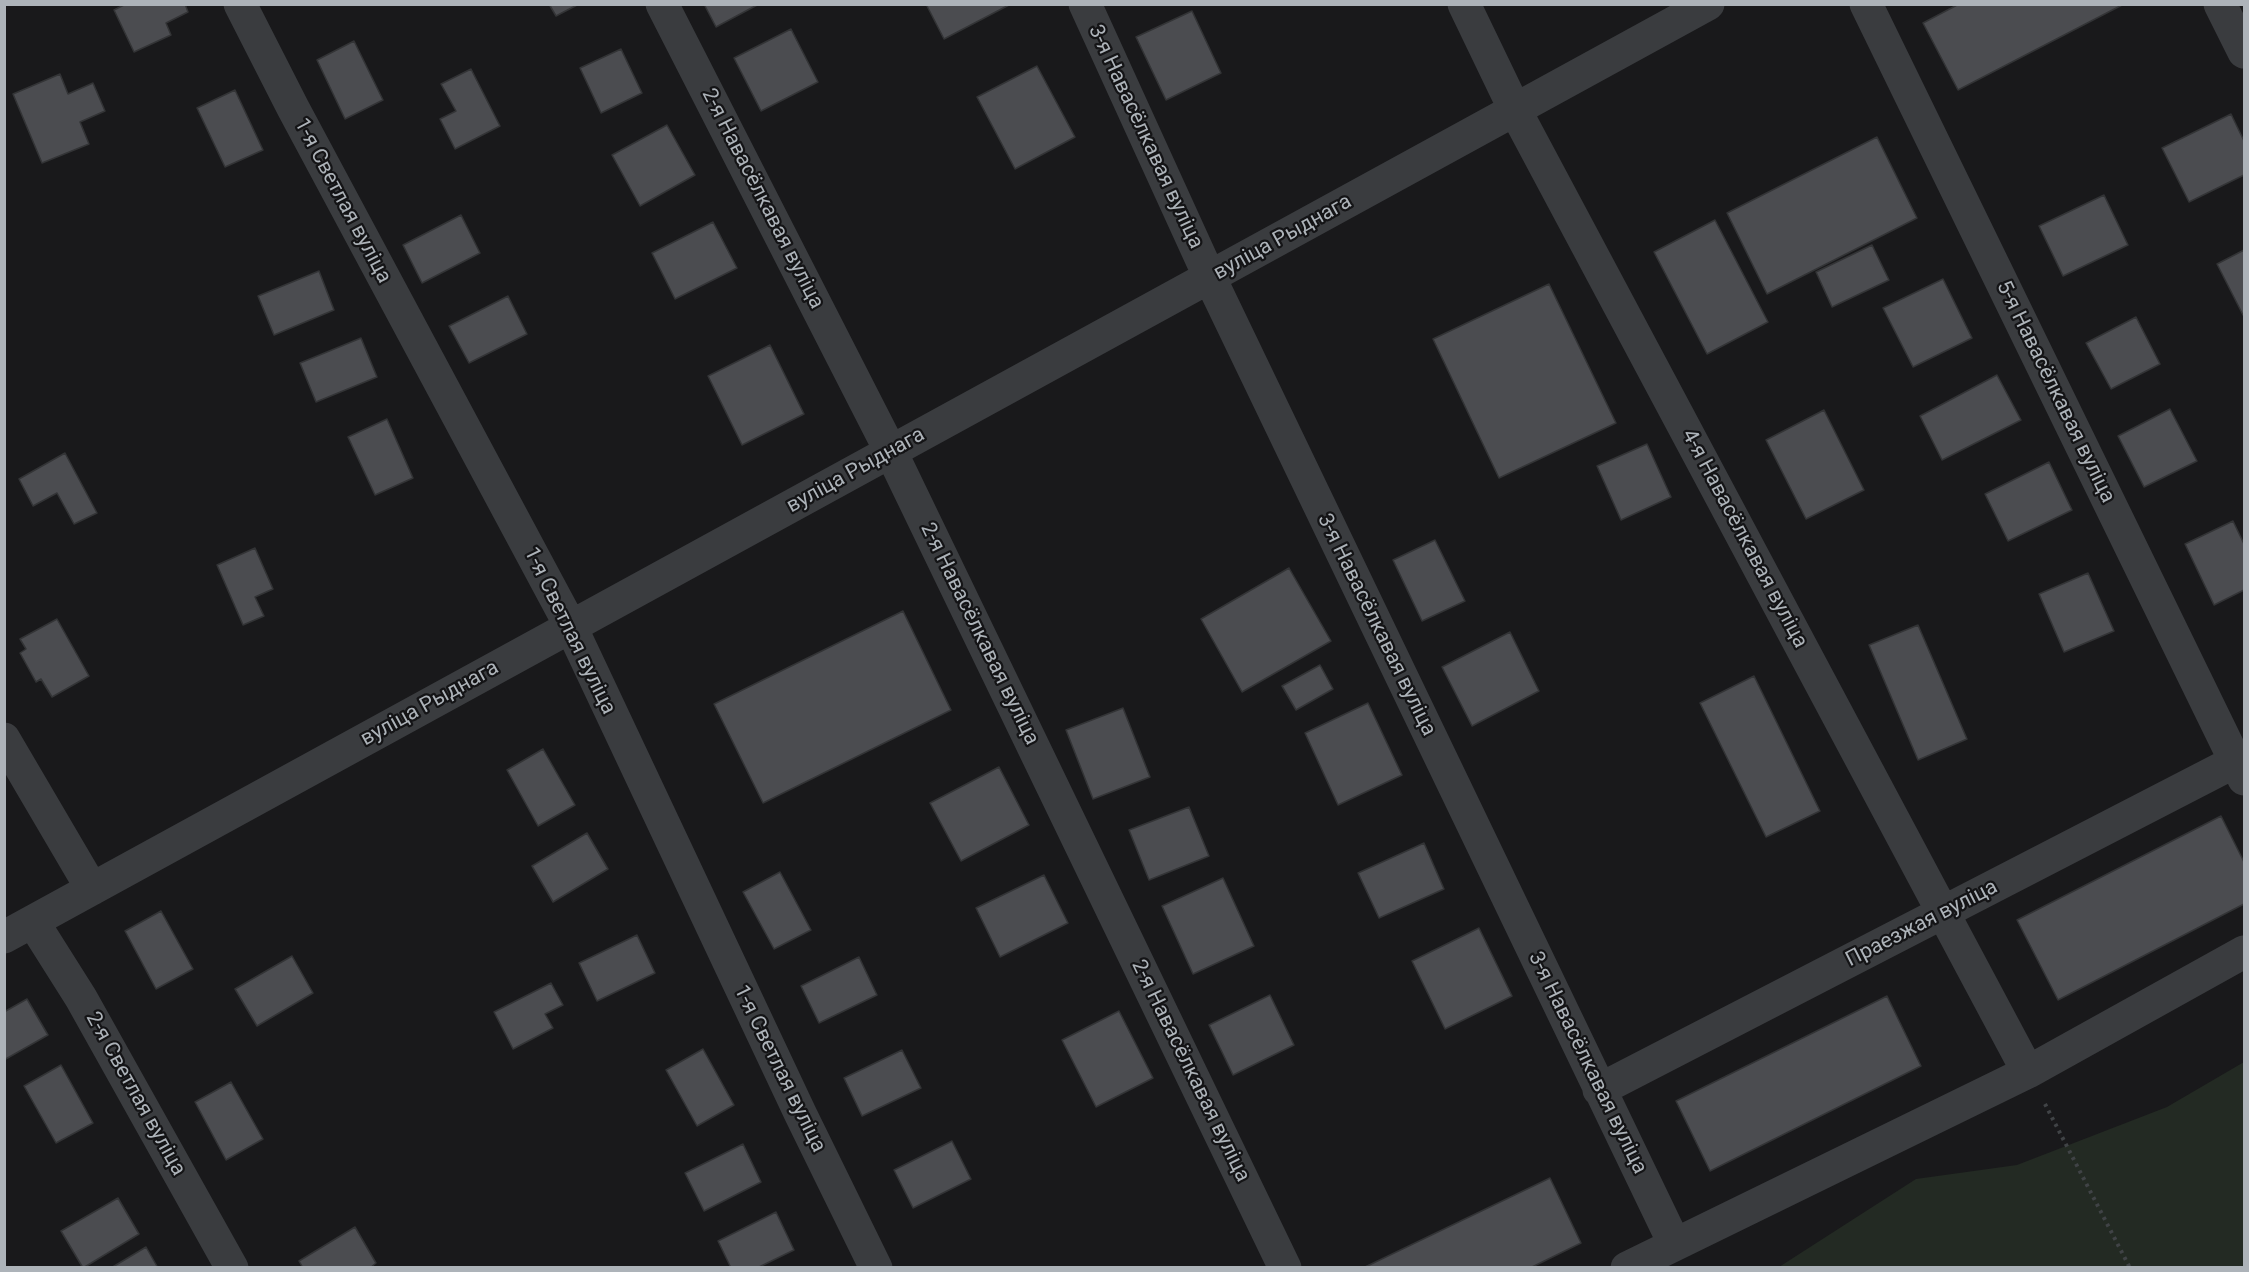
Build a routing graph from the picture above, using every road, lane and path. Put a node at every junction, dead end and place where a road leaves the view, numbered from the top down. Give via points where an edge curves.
1 (240, 4) edge
2 (662, 4) edge
3 (1085, 4) edge
4 (1464, 4) edge
5 (1708, 4) edge
6 (1866, 4) edge
7 (2220, 4) edge
8 (2244, 52) edge
9 (1515, 110) junction
10 (1210, 278) junction
11 (891, 452) junction
12 (571, 627) junction
13 (4, 739) edge
14 (2242, 766) edge
15 (93, 889) junction
16 (1943, 913) junction
17 (33, 922) junction
18 (4, 937) edge
19 (2244, 952) edge
20 (2028, 1072) junction
21 (1599, 1090) junction
22 (1674, 1243) junction
23 (232, 1268) edge
24 (876, 1268) edge
25 (1286, 1268) edge
26 (1627, 1268) edge
27 (2130, 1268) edge

1 - 12 street, 1-я Светлая вуліца
2 - 11 street, 2-я Навасёлкавая вуліца
3 - 10 street, 3-я Навасёлкавая вуліца
4 - 9 street, 4-я Навасёлкавая вуліца
5 - 9 street, вуліца Рыднага
6 - 14 street, 5-я Навасёлкавая вуліца
7 - 8 street
9 - 10 street, вуліца Рыднага
9 - 16 street, 4-я Навасёлкавая вуліца
10 - 11 street, вуліца Рыднага
10 - 21 street, 3-я Навасёлкавая вуліца
11 - 12 street, вуліца Рыднага
11 - 25 street, 2-я Навасёлкавая вуліца
12 - 15 street, вуліца Рыднага
12 - 24 street, 1-я Светлая вуліца
13 - 15 street
14 - 16 street, Праезжая вуліца
15 - 17 street, вуліца Рыднага
16 - 20 street, 4-я Навасёлкавая вуліца
16 - 21 street, Праезжая вуліца
17 - 18 street, вуліца Рыднага
17 - 23 street, 2-я Светлая вуліца via 81,998
19 - 20 street
20 - 22 street
20 - 27 path
21 - 22 street, 3-я Навасёлкавая вуліца
22 - 26 street

